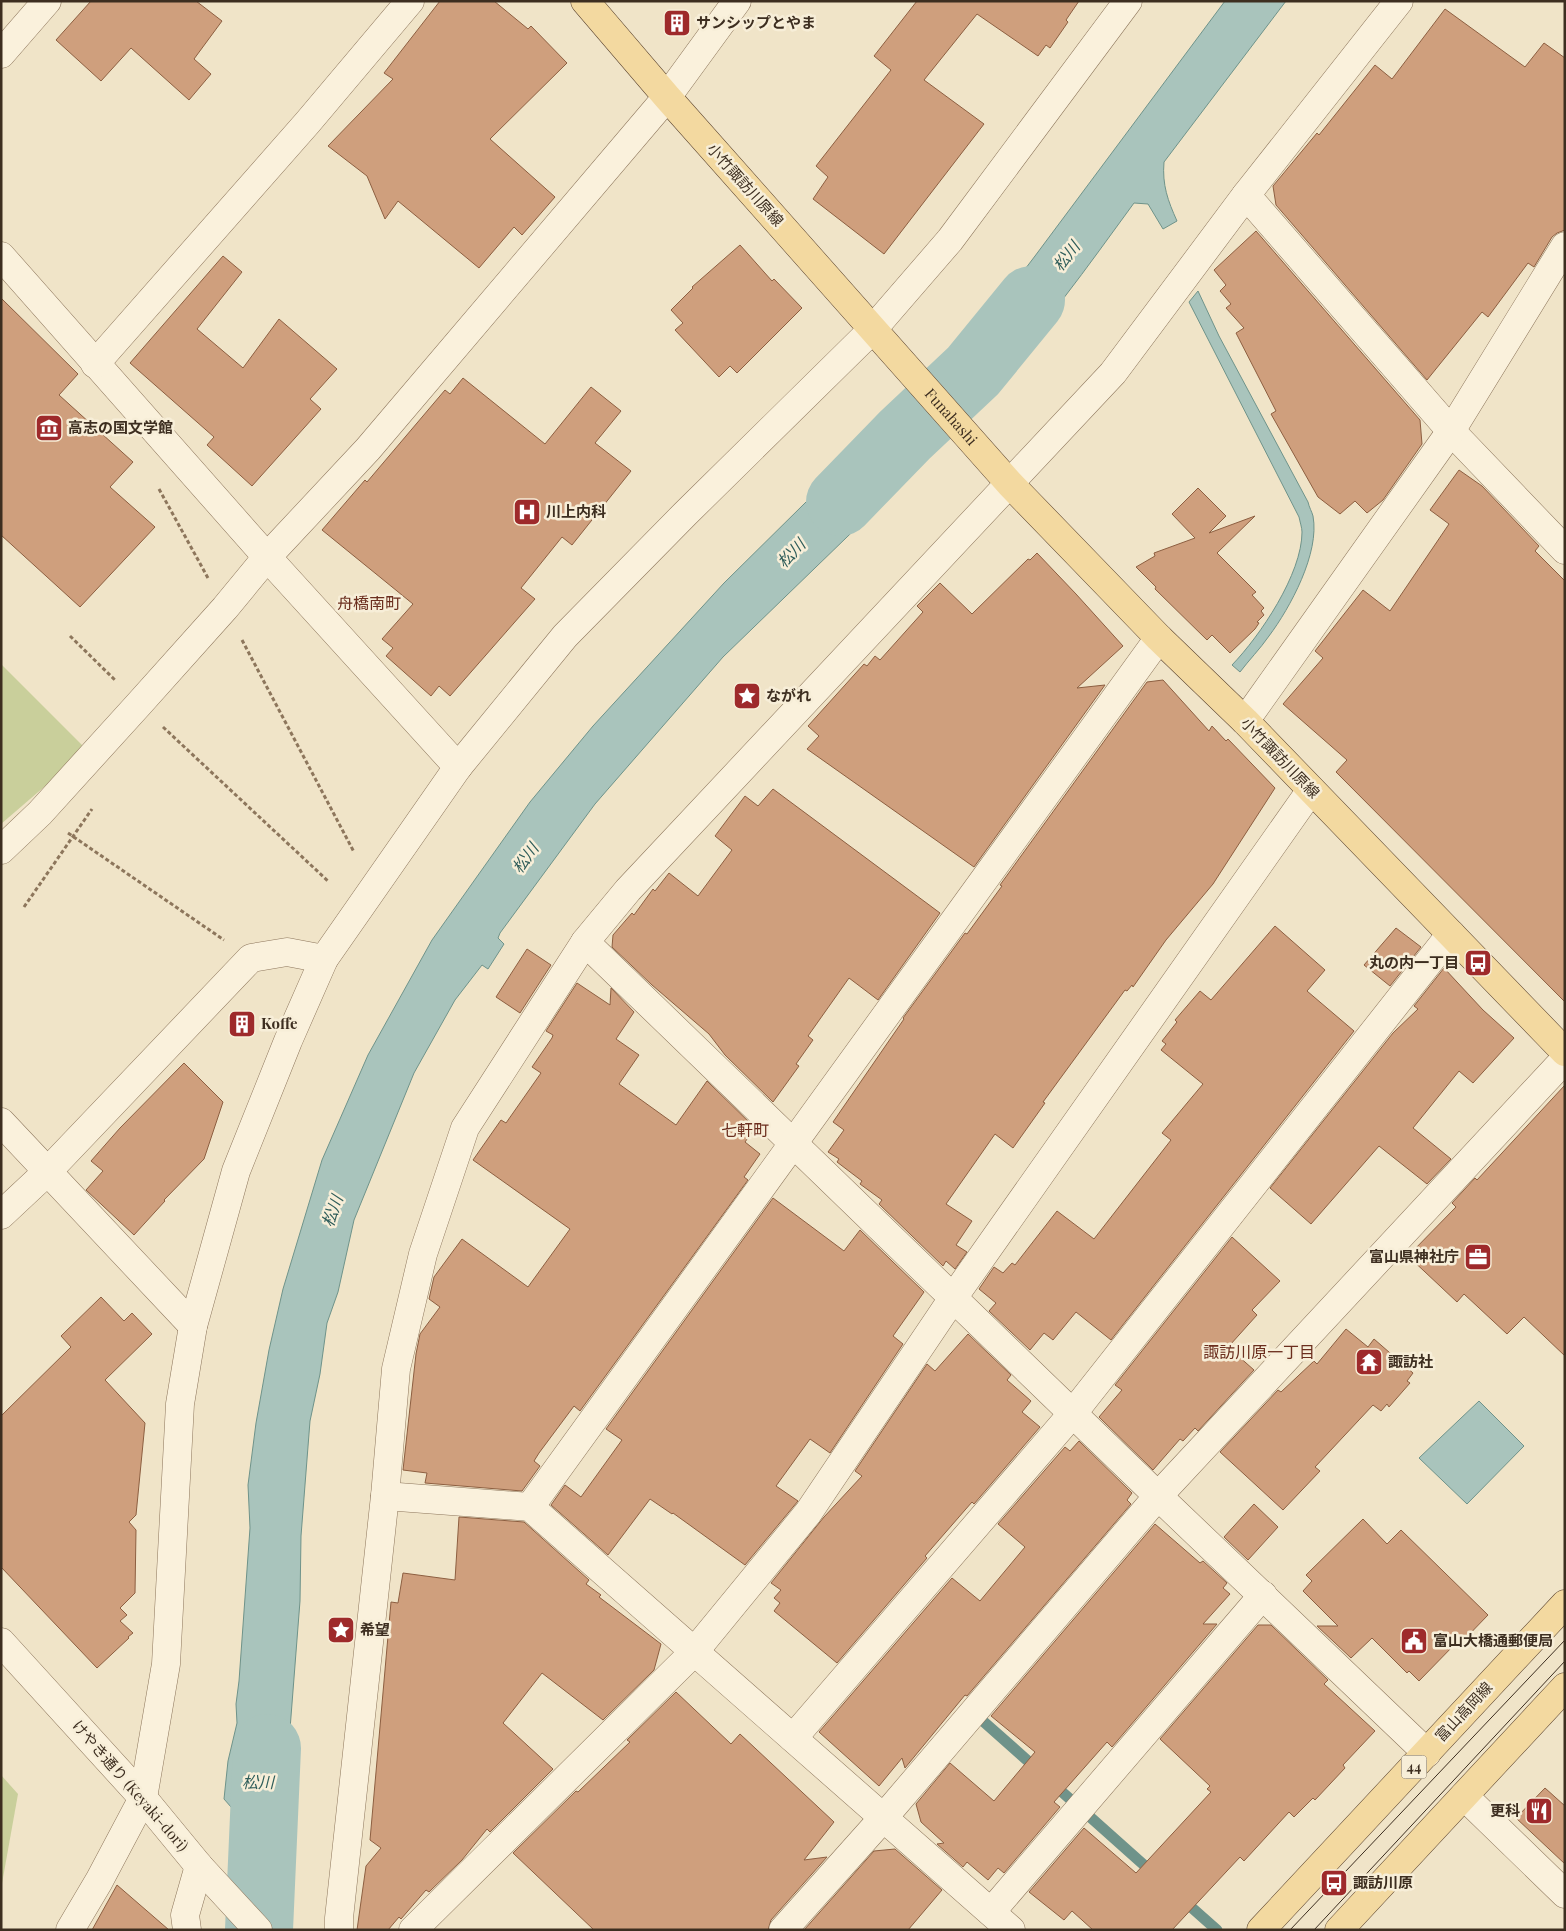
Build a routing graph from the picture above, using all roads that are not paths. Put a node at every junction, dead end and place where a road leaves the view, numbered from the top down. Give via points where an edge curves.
1 (47, 1) edge
2 (410, 1) edge
3 (585, 1) edge
4 (737, 1) edge
5 (1128, 1) edge
6 (1399, 1) edge
7 (1, 54) edge
8 (667, 97) junction
9 (1246, 195) junction
10 (1565, 246) edge
11 (1, 256) edge
12 (873, 329) junction
13 (95, 364) junction
14 (907, 368) joint
15 (1450, 432) junction
16 (1002, 475) junction
17 (1565, 550) edge
18 (267, 557) junction
19 (1159, 638) junction
20 (1245, 721) junction
21 (458, 766) junction
22 (1311, 790) junction
23 (1, 850) edge
24 (1450, 934) junction
25 (585, 942) junction
26 (324, 959) junction
27 (1565, 1052) edge
28 (1565, 1059) edge
29 (1, 1122) edge
30 (792, 1143) junction
31 (48, 1172) junction
32 (1, 1215) edge
33 (953, 1298) junction
34 (193, 1326) junction
35 (1073, 1413) junction
36 (385, 1496) junction
37 (1158, 1496) junction
38 (530, 1507) junction
39 (1263, 1595) junction
40 (1565, 1604) edge
41 (1, 1642) edge
42 (694, 1652) junction
43 (1565, 1687) edge
44 (793, 1738) junction
45 (1427, 1753) junction
46 (1464, 1796) junction
47 (143, 1798) junction
48 (884, 1817) junction
49 (199, 1866) junction
50 (1565, 1894) edge
51 (1001, 1921) edge
52 (70, 1930) edge
53 (187, 1930) edge
54 (258, 1930) edge
55 (339, 1930) edge
56 (413, 1930) edge
57 (783, 1930) edge
58 (1261, 1930) edge
59 (1339, 1930) edge

1 - 7 street
2 - 13 street
3 - 8 main road, 小竹諏訪川原線
4 - 8 street
5 - 12 street via 950,240
6 - 9 street
8 - 12 main road, 小竹諏訪川原線
8 - 18 street via 368,449
9 - 15 street
9 - 16 street via 1113,373
10 - 15 street
11 - 13 street
12 - 14 main road, 小竹諏訪川原線
12 - 21 street via 564,636
13 - 18 street
14 - 16 main road, Funahashi
15 - 17 street
15 - 20 street
16 - 19 main road, 小竹諏訪川原線
16 - 25 street via 944,552 628,890
18 - 21 street
18 - 23 street via 139,704 40,813
19 - 20 main road, 小竹諏訪川原線
19 - 30 street
20 - 22 main road, 小竹諏訪川原線
21 - 26 street
22 - 24 main road, 小竹諏訪川原線
22 - 33 street
24 - 27 main road, 小竹諏訪川原線
24 - 35 street
25 - 30 street
25 - 36 street via 465,1128 423,1254 396,1369
26 - 31 street via 287,952 251,958
26 - 34 street via 236,1171
28 - 37 street
29 - 31 street
30 - 33 street
30 - 38 street
31 - 32 street
31 - 34 street
33 - 35 street
33 - 42 street via 808,1513
34 - 47 street via 180,1404 166,1664
35 - 37 street
35 - 44 street
36 - 38 street
36 - 55 street
37 - 39 street
37 - 48 street
38 - 42 street
39 - 45 street
39 - 51 street
40 - 45 main road, 富山高岡線 / 44
41 - 47 street, けやき通り (Keyaki-dori)
42 - 44 street
42 - 56 street
43 - 46 main road
44 - 48 street
45 - 58 main road, 富山高岡線 / 44
46 - 50 street
46 - 59 main road
47 - 49 street, けやき通り (Keyaki-dori)
47 - 52 street
48 - 51 street
48 - 57 street
49 - 53 street via 185,1915
49 - 54 street, けやき通り (Keyaki-dori)

